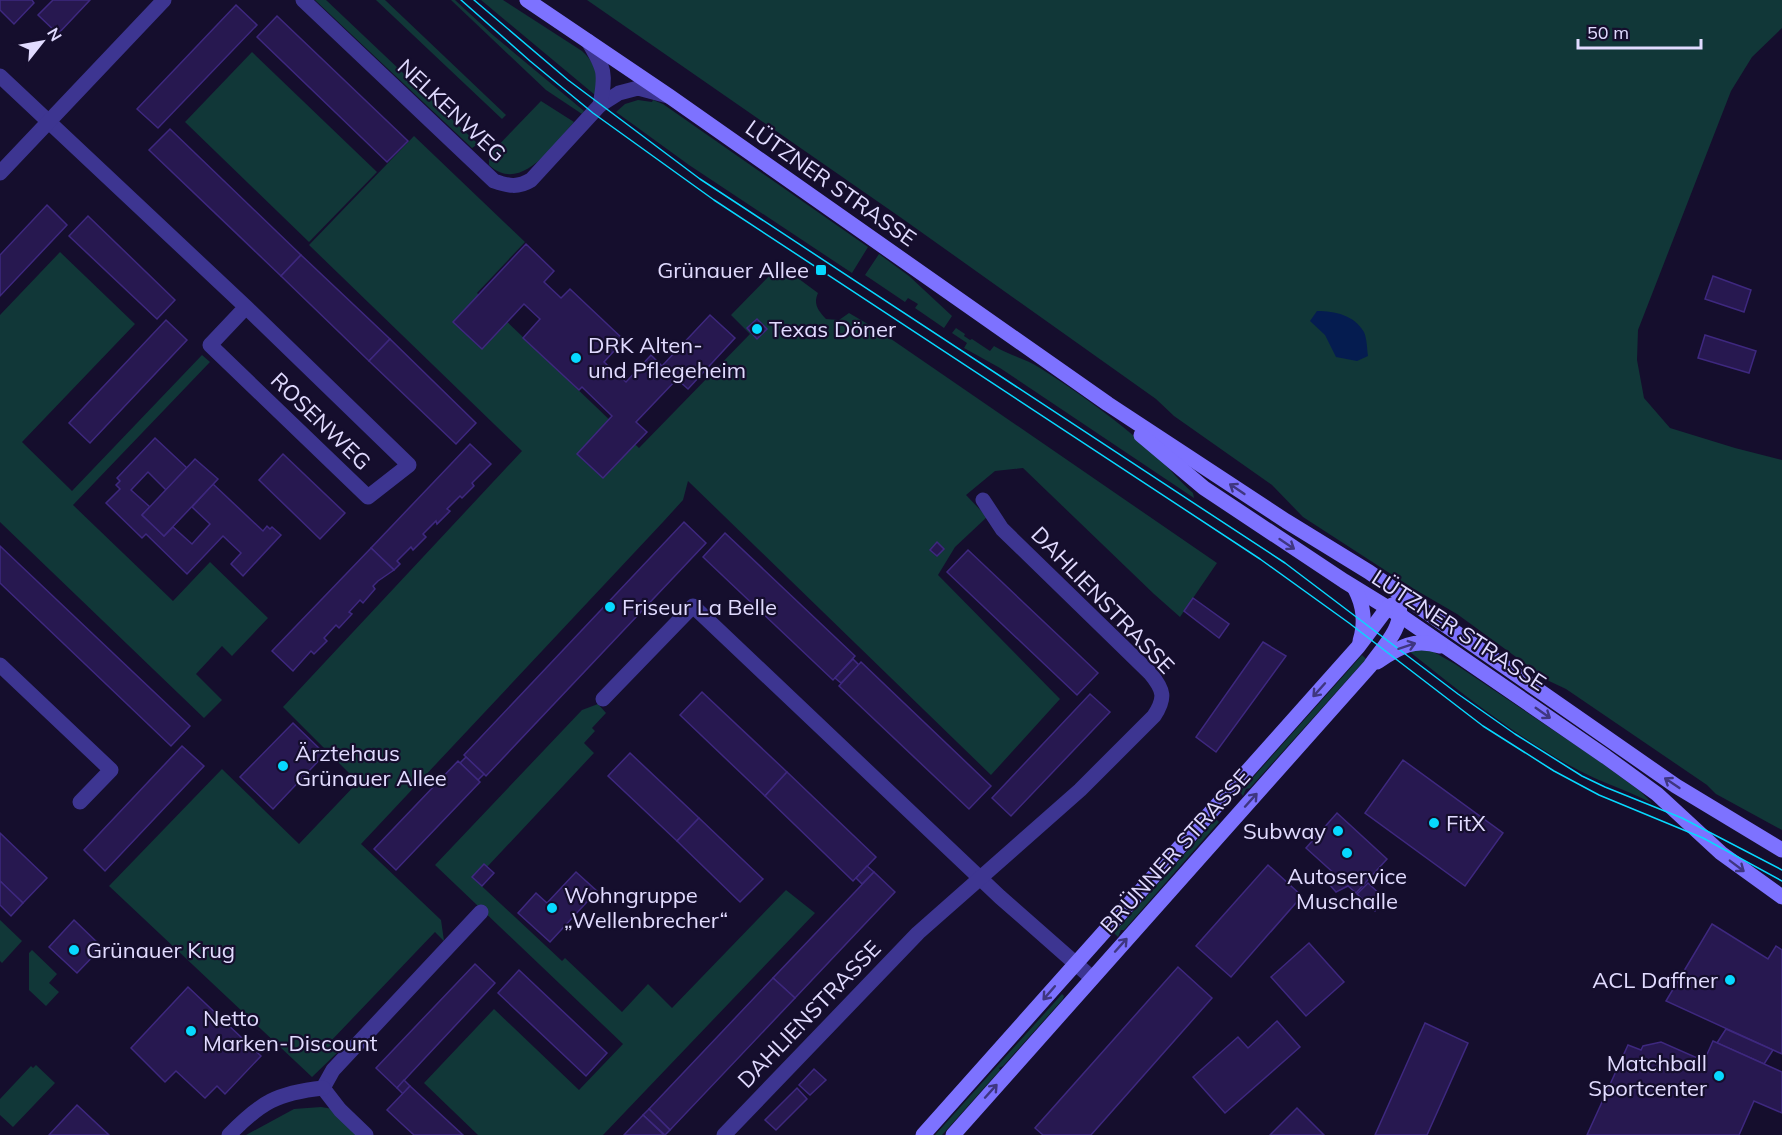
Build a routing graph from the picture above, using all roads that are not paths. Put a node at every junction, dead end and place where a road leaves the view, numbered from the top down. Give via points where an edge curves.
1 (165, 0) edge
2 (303, 0) edge
3 (527, 0) edge
4 (588, 41) junction
5 (0, 76) edge
6 (669, 96) junction
7 (600, 105) junction
8 (49, 122) junction
9 (0, 173) edge
10 (246, 307) junction
11 (1108, 404) junction
12 (983, 500) dead end
13 (1388, 586) junction
14 (1355, 588) junction
15 (1418, 607) junction
16 (1396, 609) junction
17 (1358, 647) junction
18 (1449, 648) junction
19 (0, 664) edge
20 (1370, 666) junction
21 (603, 699) dead end
22 (80, 802) dead end
23 (1782, 850) edge
24 (979, 877) junction
25 (1782, 897) edge
26 (481, 912) dead end
27 (1075, 964) junction
28 (1092, 978) junction
29 (323, 1088) junction
30 (229, 1135) edge
31 (366, 1135) edge
32 (724, 1135) edge
33 (923, 1135) edge
34 (953, 1135) edge

1 - 8 street
2 - 7 street, NELKENWEG via 494,181 502,184 522,185 531,180
3 - 4 main road, LÜTZNER STRASSE
4 - 6 main road, LÜTZNER STRASSE
4 - 7 street via 603,65
5 - 8 street, ROSENWEG
6 - 7 street, NELKENWEG via 638,88 619,93
6 - 11 main road, LÜTZNER STRASSE
8 - 9 street
8 - 10 street, ROSENWEG
10 - 10 street, ROSENWEG via 377,434 408,465 368,497 218,354 210,345
13 -> 11 main road, LÜTZNER STRASSE
11 -> 14 main road, LÜTZNER STRASSE via 1204,488
12 - 24 street, DAHLIENSTRASSE via 1002,529 1150,673 1163,695 1154,716 1080,790
13 - 15 main road, LÜTZNER STRASSE
13 - 16 main road
14 - 16 main road, LÜTZNER STRASSE
14 - 17 main road via 1363,604 1364,622
15 - 16 main road
23 -> 15 main road, LÜTZNER STRASSE via 1676,786
16 - 17 main road, BRÜNNER STRASSE
16 - 18 main road, LÜTZNER STRASSE
16 - 20 main road, BRÜNNER STRASSE via 1398,624
17 -> 27 main road, BRÜNNER STRASSE
20 -> 18 main road via 1413,643
18 -> 25 main road, LÜTZNER STRASSE via 1657,794 1721,853
19 - 22 street via 111,770
28 -> 20 main road, BRÜNNER STRASSE
21 - 24 street via 693,606
24 - 27 street
24 - 32 street, DAHLIENSTRASSE via 918,933
26 - 29 street via 333,1070
27 - 28 street
27 -> 33 main road, BRÜNNER STRASSE
34 -> 28 main road, BRÜNNER STRASSE
29 - 30 street via 293,1091 273,1100 250,1113
29 - 31 street

